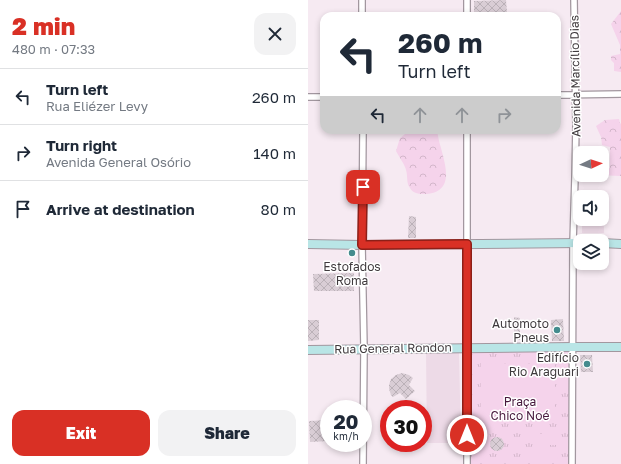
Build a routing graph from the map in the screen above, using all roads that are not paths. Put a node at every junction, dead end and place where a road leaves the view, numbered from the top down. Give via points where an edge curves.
1 (362, 0) edge
2 (467, 0) edge
3 (574, 0) edge
4 (362, 12) edge
5 (467, 12) edge
6 (621, 94) edge
7 (561, 95) edge
8 (575, 95) junction
9 (308, 97) edge
10 (320, 97) edge
11 (363, 134) edge
12 (467, 134) edge
13 (576, 234) edge
14 (573, 243) edge
15 (609, 243) edge
16 (308, 244) edge
17 (467, 244) junction
18 (621, 244) edge
19 (362, 245) junction
20 (575, 270) edge
21 (572, 346) junction
22 (621, 347) edge
23 (364, 348) junction
24 (467, 348) junction
25 (308, 350) edge
26 (364, 464) edge
27 (467, 464) edge
28 (572, 464) edge

1 - 4 street
2 - 5 street
3 - 8 street, Avenida Marcílio Dias
6 - 8 street
7 - 8 street
8 - 13 street, Avenida Marcílio Dias
9 - 10 street
11 - 19 street
12 - 17 street
14 - 17 main road
15 - 18 main road
16 - 19 main road
17 - 19 main road
17 - 24 street
19 - 23 street
20 - 21 street, Avenida Marcílio Dias
21 - 22 main road, Rua General Rondon
21 - 24 main road, Rua General Rondon
21 - 28 street, Avenida Marcílio Dias
23 - 24 main road, Rua General Rondon
23 - 25 main road, Rua General Rondon
23 - 26 street
24 - 27 street

